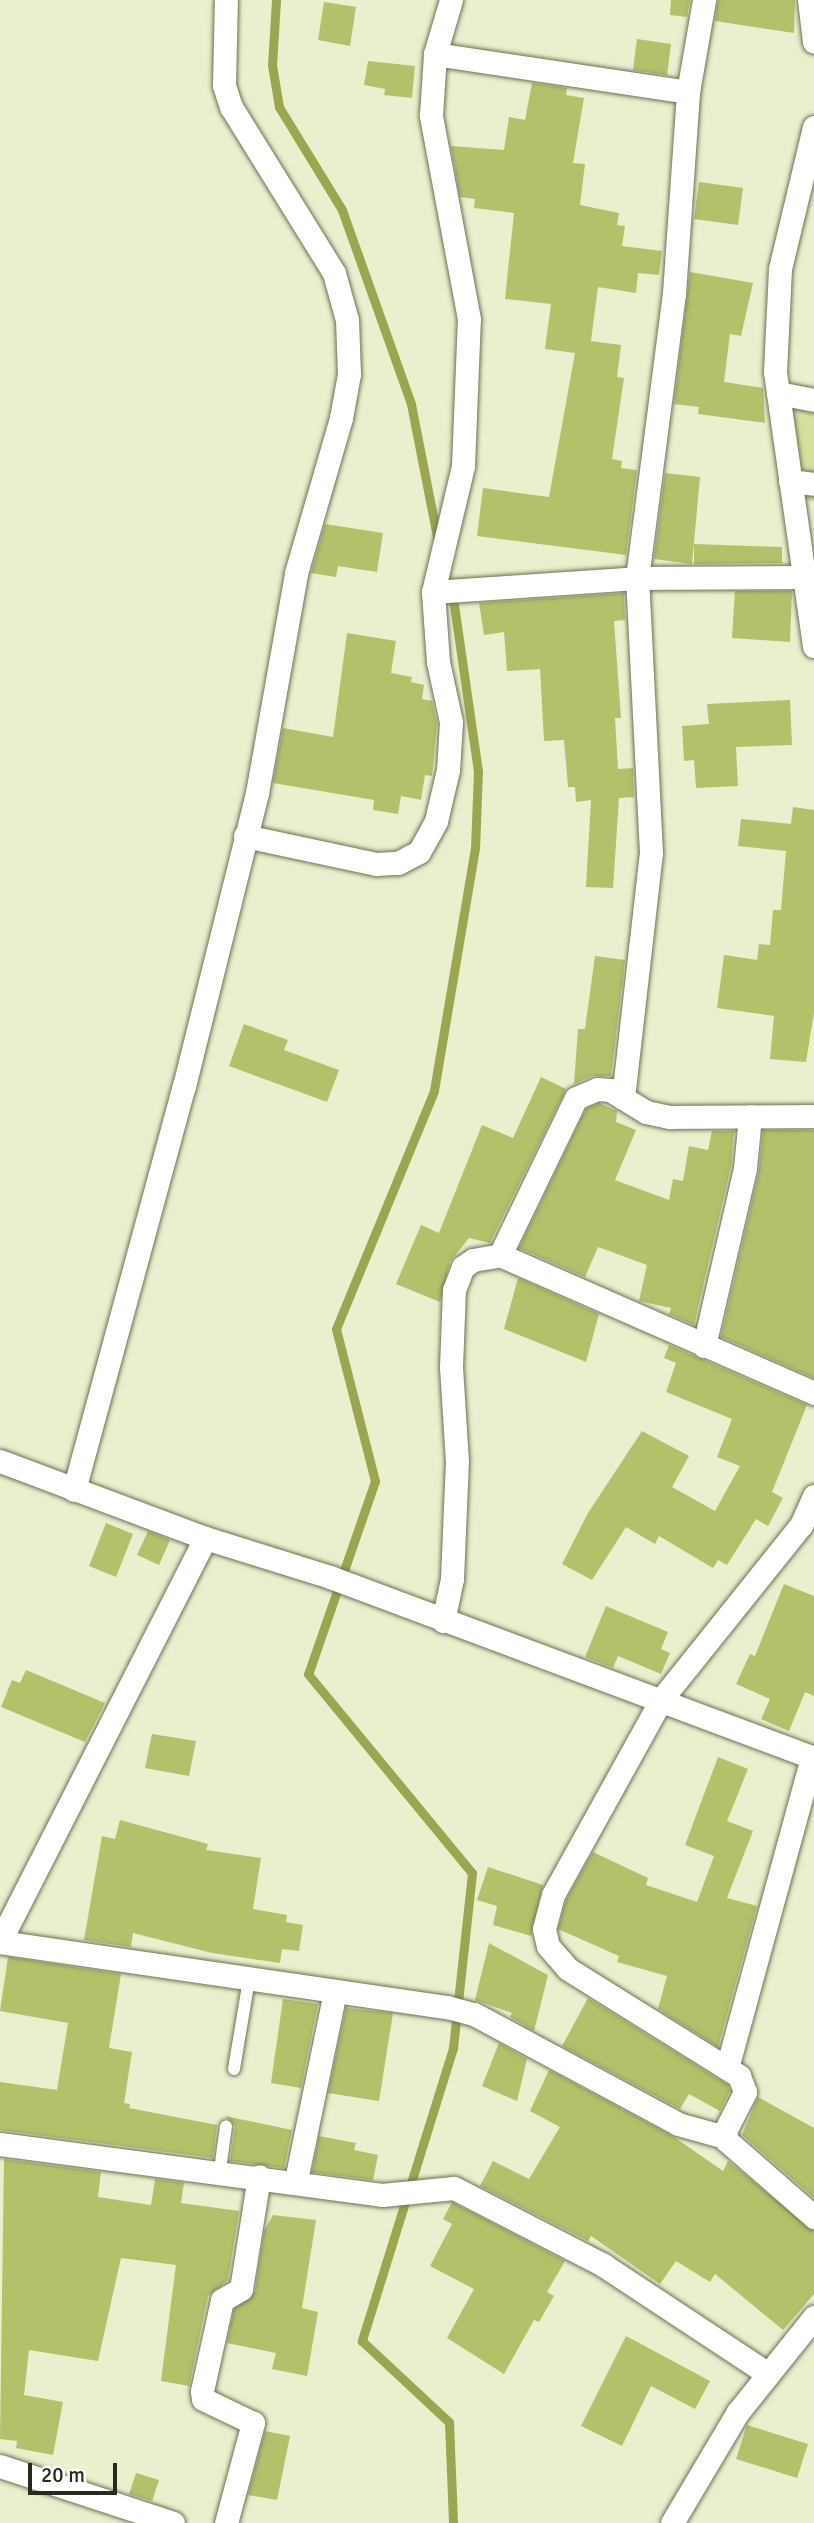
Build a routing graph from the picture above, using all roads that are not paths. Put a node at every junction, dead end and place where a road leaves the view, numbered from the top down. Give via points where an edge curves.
1 (226, 0) edge
2 (451, 0) edge
3 (704, 0) edge
4 (809, 0) edge
5 (814, 42) edge
6 (435, 54) junction
7 (688, 92) junction
8 (814, 127) edge
9 (778, 393) junction
10 (814, 400) edge
11 (790, 481) junction
12 (814, 484) edge
13 (804, 577) junction
14 (637, 578) junction
15 (433, 592) junction
16 (814, 646) edge
17 (245, 836) junction
18 (623, 1098) junction
19 (814, 1115) edge
20 (750, 1116) junction
21 (500, 1255) junction
22 (704, 1346) junction
23 (814, 1393) edge
24 (0, 1461) edge
25 (74, 1490) junction
26 (814, 1496) edge
27 (205, 1538) junction
28 (443, 1621) junction
29 (661, 1700) junction
30 (813, 1758) edge
31 (0, 1942) edge
32 (249, 1979) junction
33 (335, 1991) junction
34 (727, 2068) junction
35 (234, 2069) dead end
36 (226, 2126) dead end
37 (725, 2137) junction
38 (0, 2144) edge
39 (220, 2170) junction
40 (259, 2176) junction
41 (296, 2180) junction
42 (814, 2217) edge
43 (814, 2317) edge
44 (768, 2374) junction
45 (0, 2466) edge
46 (173, 2523) edge
47 (226, 2523) edge
48 (672, 2523) edge

1 - 17 street via 224,85 230,107 334,273 347,320 349,374 341,418 296,573
2 - 6 street
3 - 7 street
4 - 5 street
6 - 7 street
6 - 15 street via 431,115 469,318 463,466
7 - 14 street via 674,293
8 - 9 street via 778,280
9 - 10 street
9 - 11 street
11 - 12 street
11 - 13 street
13 - 14 street
13 - 16 street
14 - 15 street
14 - 18 street via 651,853
15 - 17 street via 438,662 452,722 448,771 436,821 419,852 398,863 376,864
17 - 25 street via 184,1086
18 - 20 street via 670,1117
18 - 21 street via 597,1089 576,1098
19 - 20 street
20 - 22 street via 745,1168
21 - 22 street
21 - 28 street via 473,1260 463,1267 451,1312 457,1462 452,1579
22 - 23 street
24 - 25 street
25 - 27 street
26 - 29 street via 801,1525
27 - 28 street via 330,1577
27 - 31 street
28 - 29 street
29 - 30 street
29 - 34 street via 553,1895 544,1930 548,1946 568,1969
30 - 34 street
31 - 32 street
32 - 33 street
32 - 35 lane
33 - 37 street via 474,2014 678,2124
33 - 41 street
34 - 37 street via 739,2076 745,2092
36 - 39 lane
37 - 42 street
38 - 39 street
39 - 40 street
40 - 41 street
40 - 47 street via 241,2289 222,2300 202,2391 203,2399 253,2423
41 - 44 street via 404,2195 456,2189 603,2265
43 - 44 street
44 - 48 street via 738,2412
45 - 46 street

